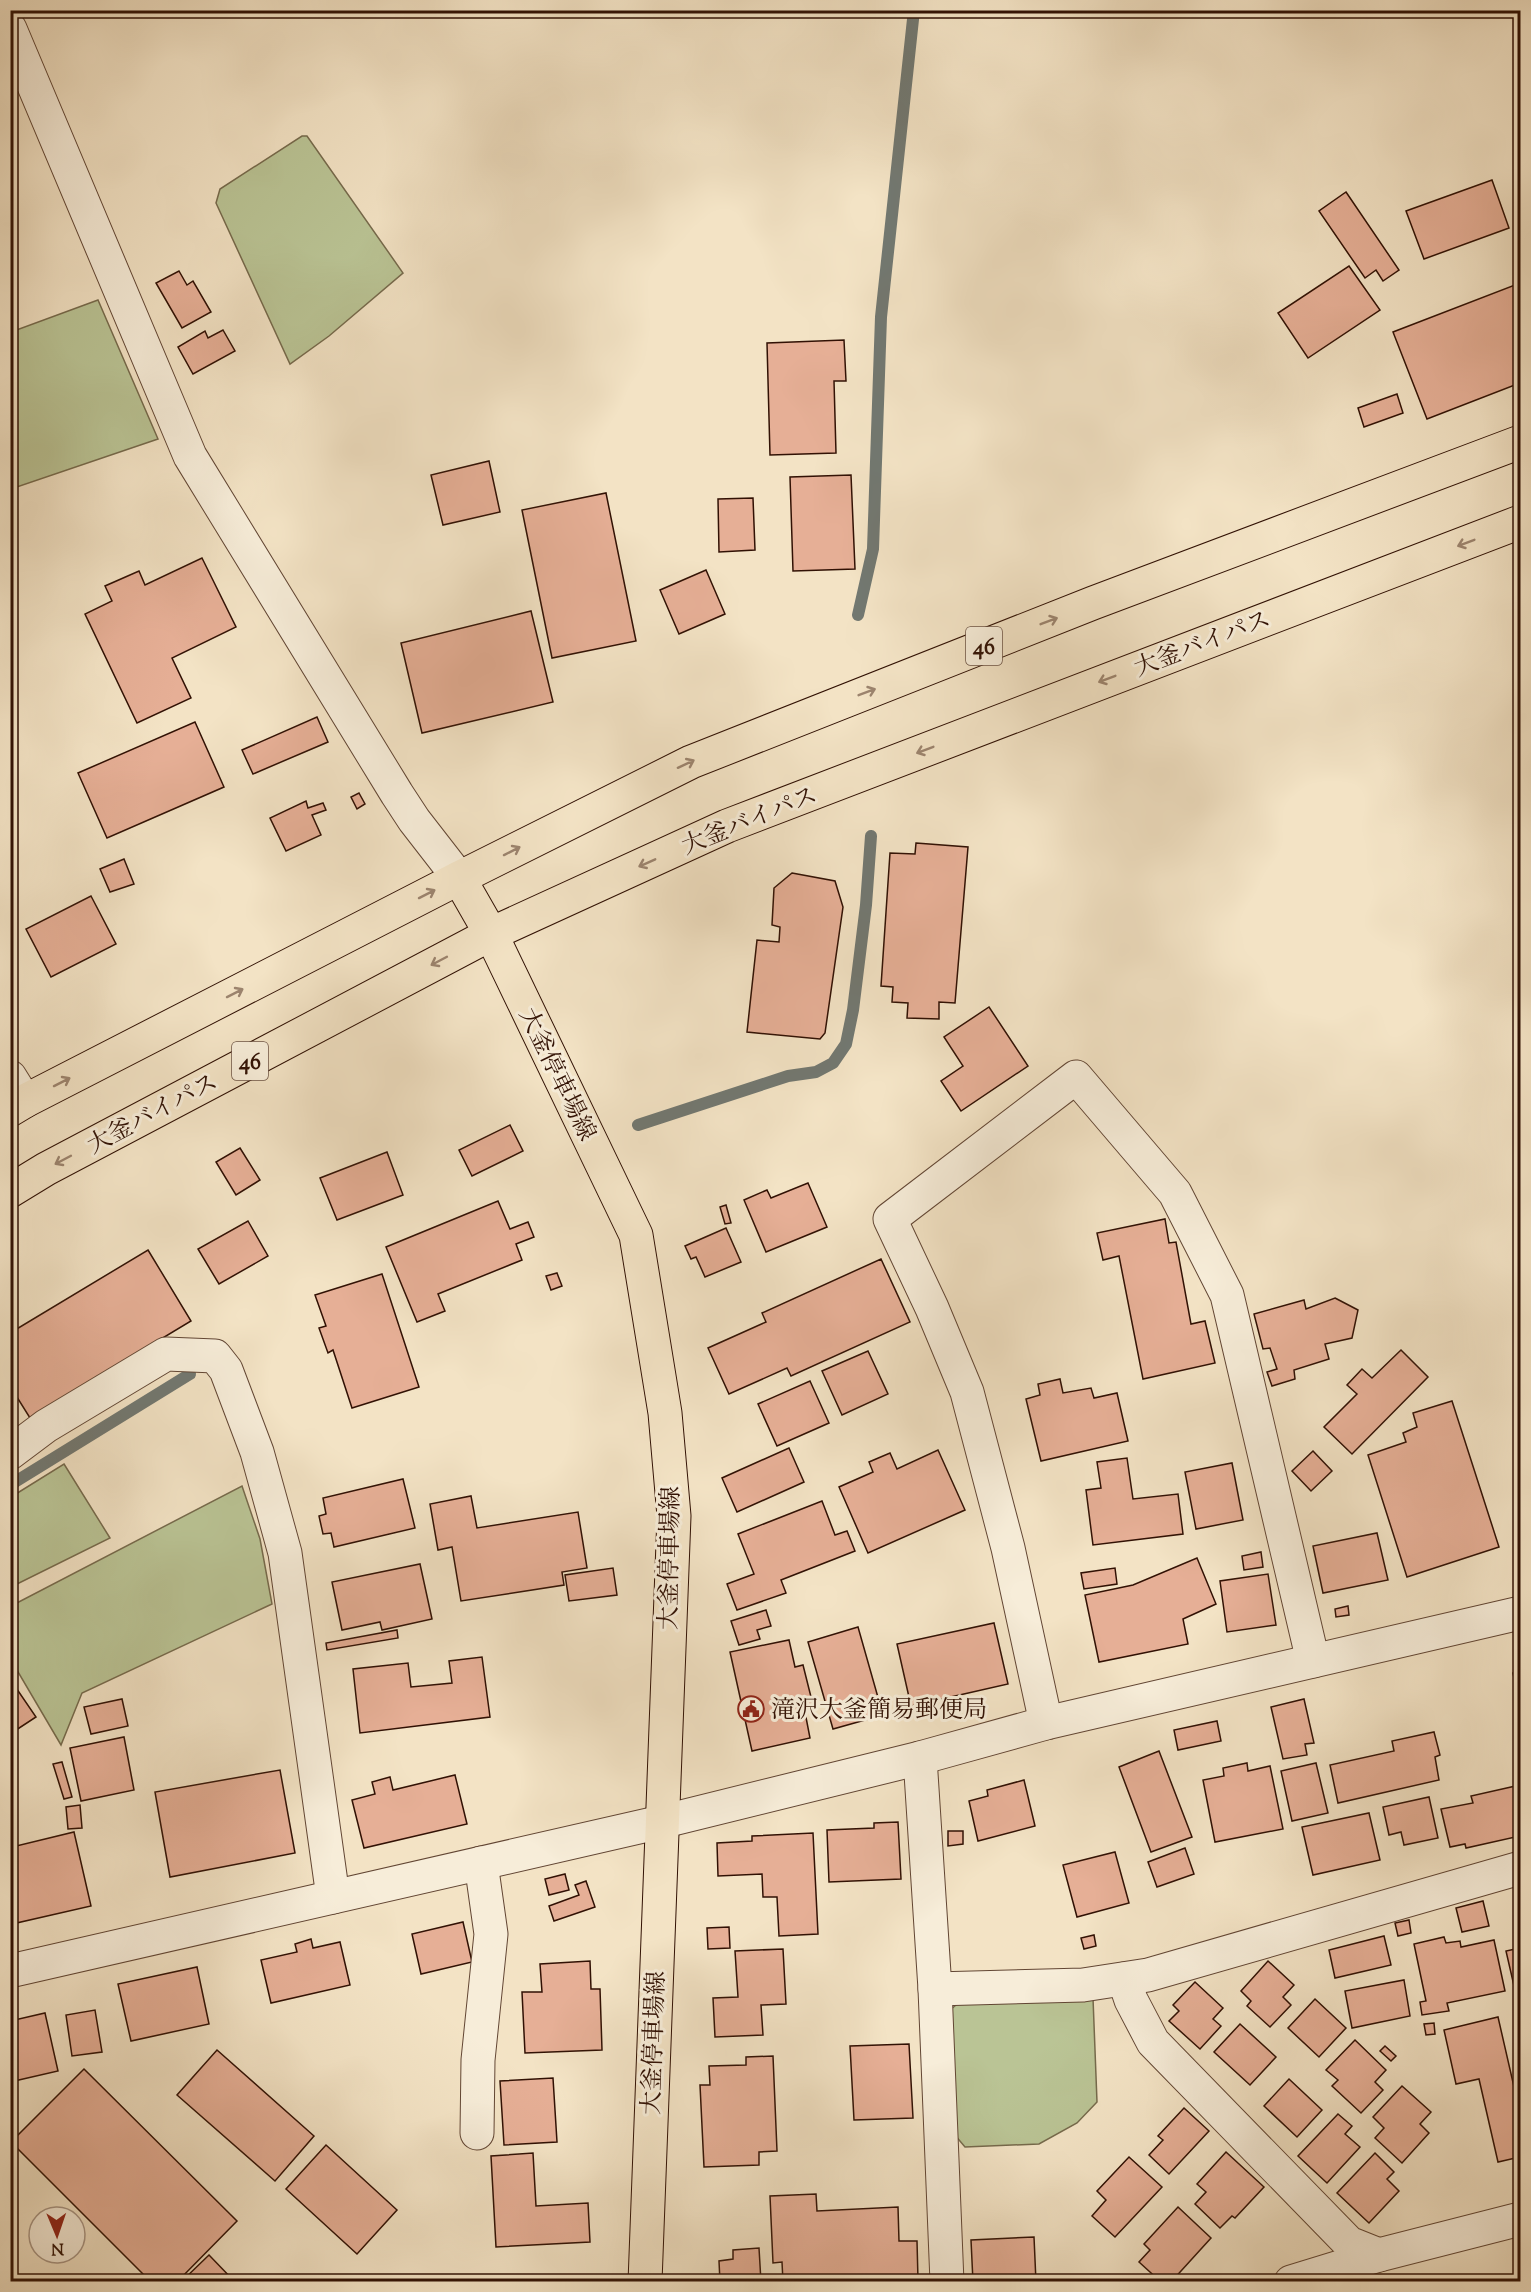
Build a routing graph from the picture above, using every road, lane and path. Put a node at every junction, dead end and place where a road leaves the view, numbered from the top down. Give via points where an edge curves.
1 (10, 29) edge
2 (1521, 442) edge
3 (1521, 522) edge
4 (459, 878) junction
5 (491, 934) junction
6 (15, 1096) edge
7 (10, 1191) edge
8 (10, 1453) edge
9 (1521, 1613) edge
10 (1313, 1661) junction
11 (1046, 1723) junction
12 (920, 1758) junction
13 (661, 1822) junction
14 (481, 1863) junction
15 (1521, 1868) edge
16 (333, 1897) junction
17 (10, 1971) edge
18 (1124, 1979) junction
19 (934, 1989) junction
20 (477, 2133) dead end
21 (1521, 2219) edge
22 (1379, 2255) junction
23 (645, 2282) edge
24 (947, 2282) edge
25 (1291, 2282) edge

1 - 4 street via 190,456 397,794
4 -> 2 main road, 46 via 691,762 1093,603
3 -> 5 main road, 大釜バイパス / 46 via 728,826
4 - 5 main road, 大釜停車場線
6 -> 4 main road, 46
5 -> 7 main road, 大釜バイパス / 46 via 56,1163
5 - 13 main road, 大釜停車場線 via 636,1235 665,1413 674,1516
8 - 16 street via 46,1426 166,1354 215,1356 226,1370 257,1452 285,1553
9 - 10 street
10 - 11 street
10 - 11 street via 1227,1295 1175,1193 1076,1077 890,1219 967,1392 1008,1548
11 - 12 street
12 - 13 street
12 - 19 street
13 - 14 street
13 - 23 main road, 大釜停車場線
14 - 16 street
14 - 20 street via 491,1934 478,2060
15 - 18 street
16 - 17 street
18 - 19 street via 1083,1985
18 - 22 street via 1153,2042 1349,2242
19 - 24 street
21 - 22 street
22 - 25 street

